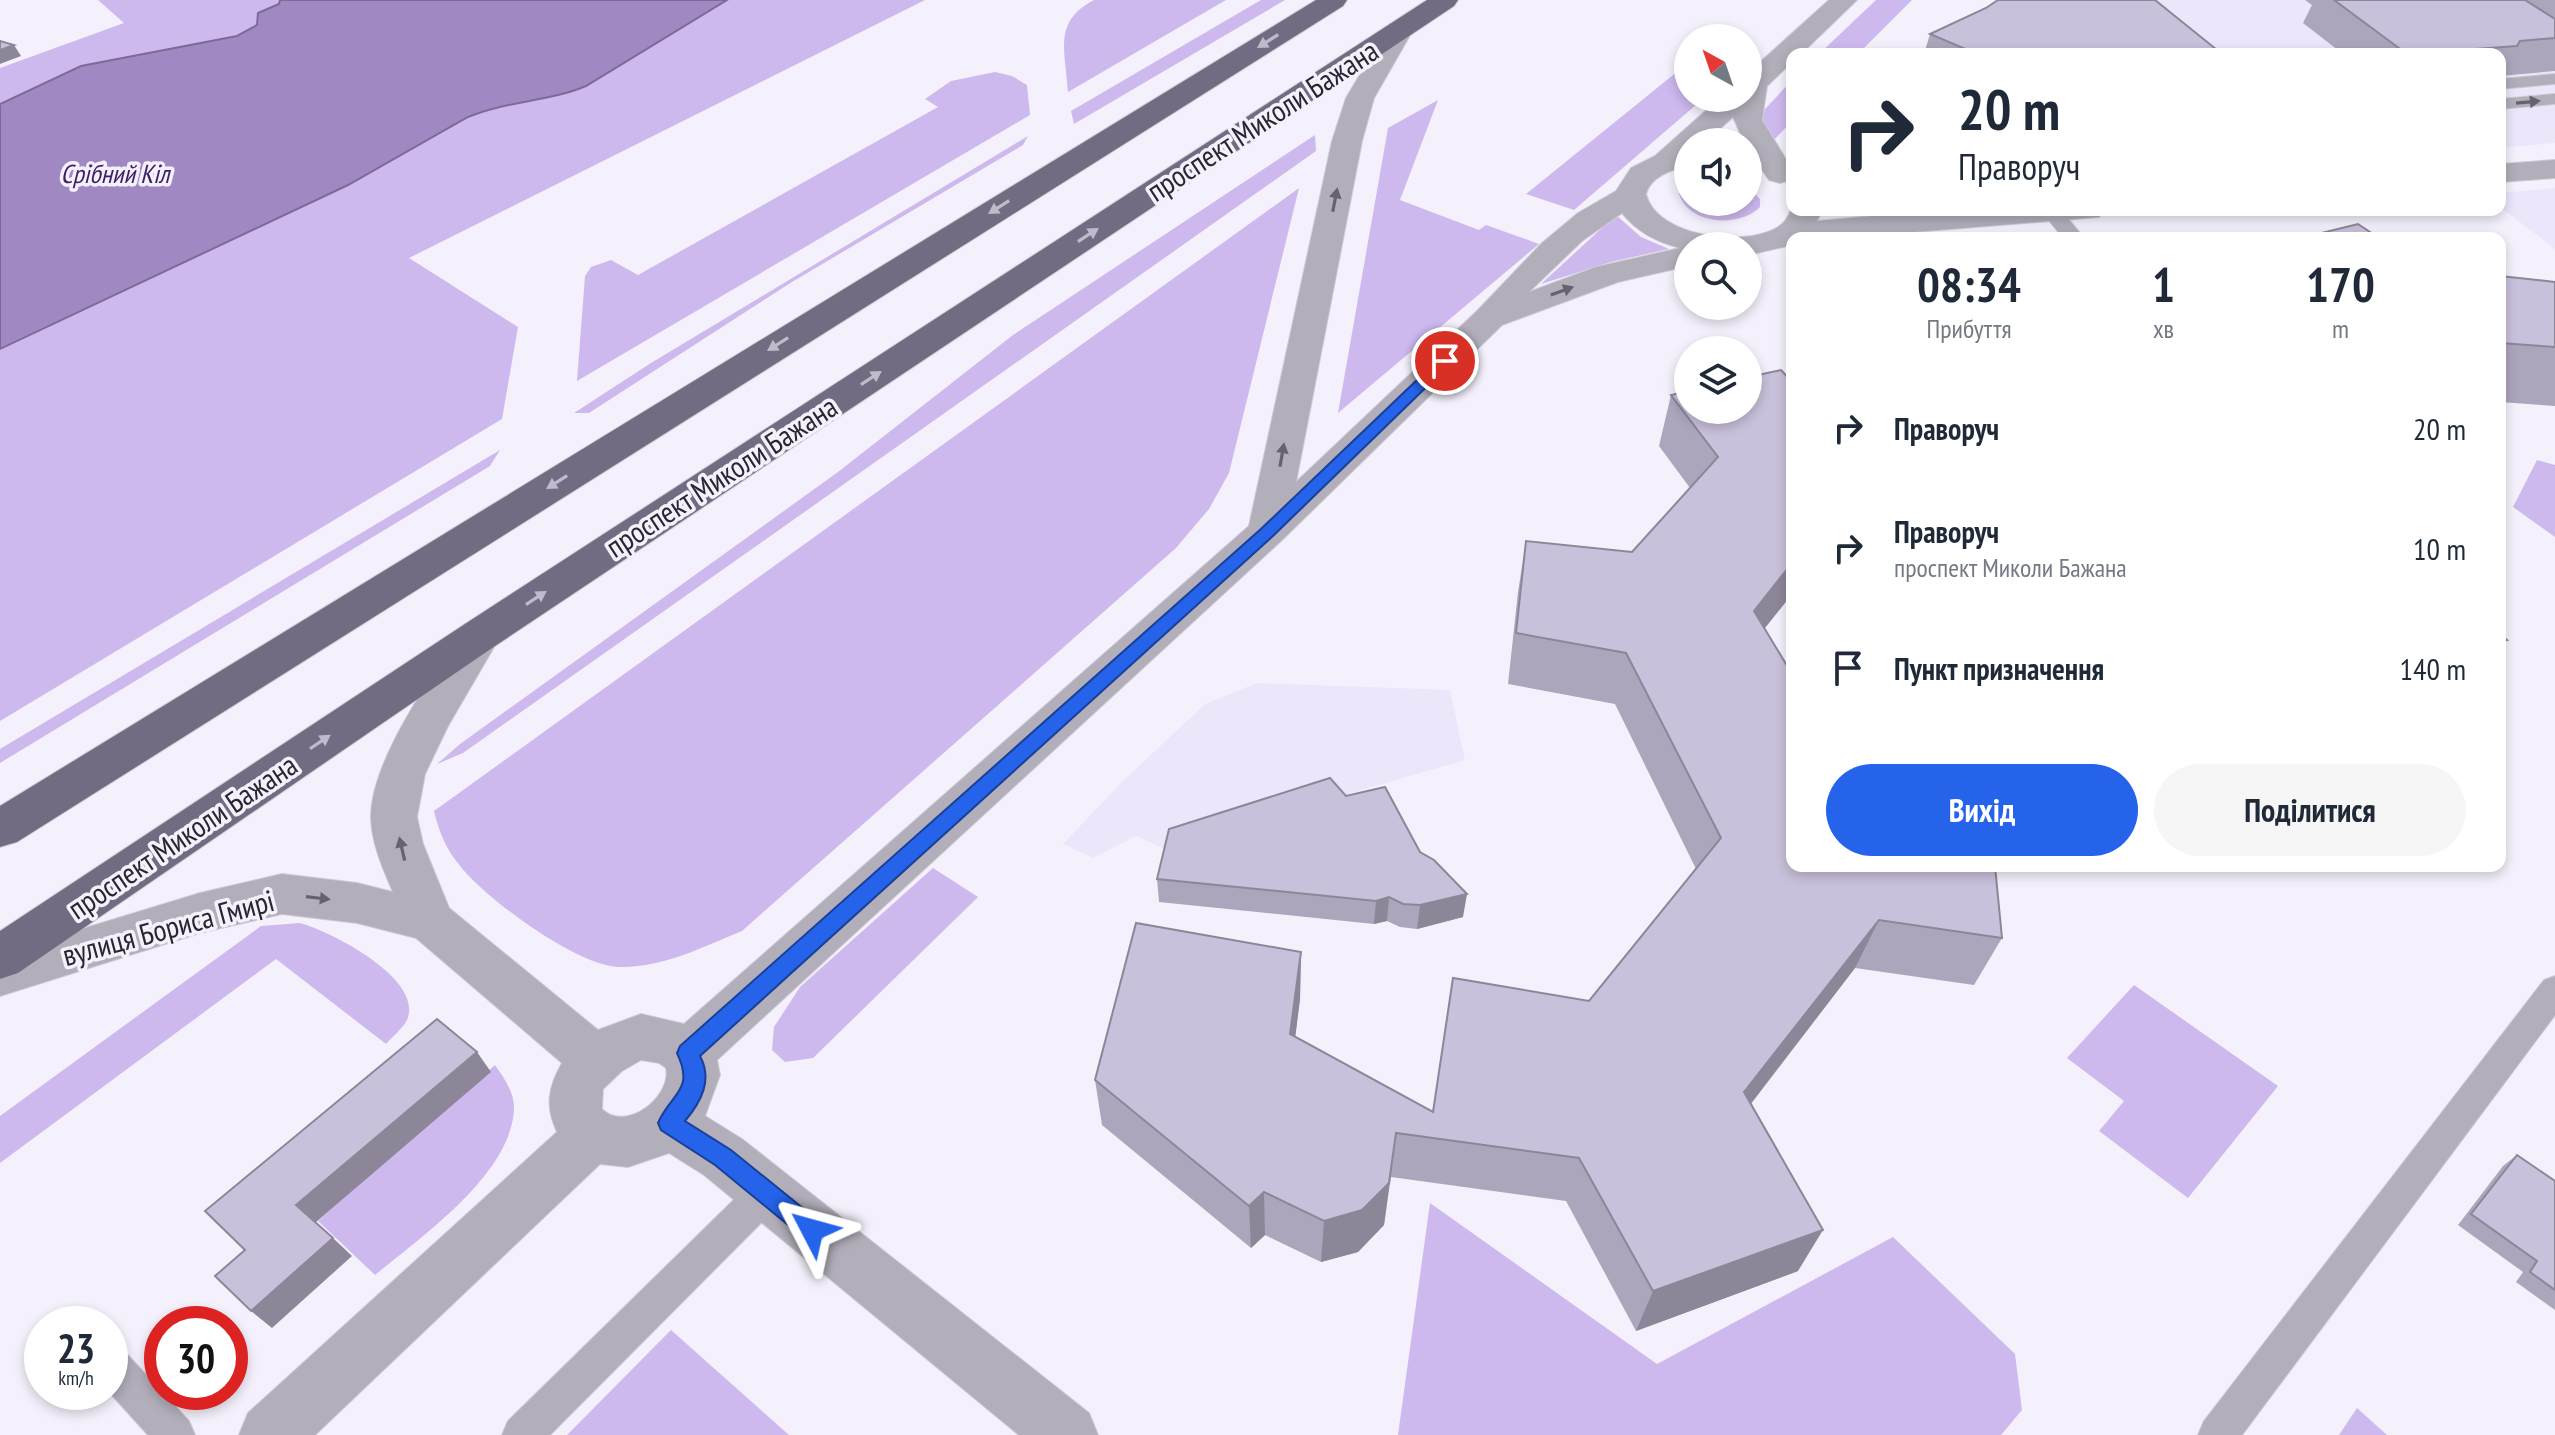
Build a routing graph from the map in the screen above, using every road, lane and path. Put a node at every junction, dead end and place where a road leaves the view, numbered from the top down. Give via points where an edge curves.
1 (1334, 0) edge
2 (1445, 0) edge
3 (1844, 0) edge
4 (1400, 30) junction
5 (1792, 48) edge
6 (1786, 53) edge
7 (1762, 75) edge
8 (2555, 79) edge
9 (2506, 83) edge
10 (2555, 99) edge
11 (2506, 103) edge
12 (1724, 112) edge
13 (1747, 112) edge
14 (1708, 128) edge
15 (1674, 160) edge
16 (1762, 168) edge
17 (2555, 169) edge
18 (2506, 173) edge
19 (1786, 179) edge
20 (1629, 196) junction
21 (1982, 216) edge
22 (2024, 216) edge
23 (2056, 216) edge
24 (2004, 218) junction
25 (1799, 222) edge
26 (2069, 232) edge
27 (1674, 235) edge
28 (1762, 244) edge
29 (1674, 259) edge
30 (1489, 318) junction
31 (1268, 531) junction
32 (480, 635) junction
33 (0, 829) edge
34 (431, 922) junction
35 (0, 958) edge
36 (0, 975) edge
37 (2555, 990) edge
38 (688, 1053) junction
39 (596, 1060) junction
40 (669, 1123) junction
41 (593, 1135) junction
42 (766, 1193) junction
43 (128, 1384) edge
44 (175, 1435) edge
45 (270, 1435) edge
46 (522, 1435) edge
47 (1067, 1435) edge
48 (2218, 1435) edge

1 -> 33 highway, проспект Миколи Бажана
2 - 4 highway, проспект Миколи Бажана
3 - 5 street
31 -> 4 street via 1347,141 1360,98
32 -> 4 highway, проспект Миколи Бажана
6 - 7 street
8 - 9 lane
11 -> 10 lane
12 - 14 street
13 - 19 street via 1763,150
15 - 20 street via 1640,174
16 - 19 street
17 - 18 street
20 - 27 street via 1638,213
20 - 30 street via 1594,214
21 - 24 street
22 - 24 street
23 - 26 lane
24 - 25 street
25 - 28 street
30 -> 29 street via 1608,274
30 - 31 street
31 - 38 street
34 -> 32 street, вулиця Бориса Гмирі via 407,868 394,816 406,764
35 -> 32 highway, проспект Миколи Бажана
36 -> 34 street, вулиця Бориса Гмирі via 200,913 282,894 357,903
34 - 39 street, вулиця Бориса Гмирі
37 - 48 lane
38 - 39 street via 660,1037 641,1037 622,1042
38 - 40 street via 695,1083
39 - 41 street via 578,1083 574,1100 577,1117
40 - 41 street via 640,1139
40 - 42 street via 723,1157
41 - 45 street
42 - 46 lane
42 - 47 street
43 - 44 lane

